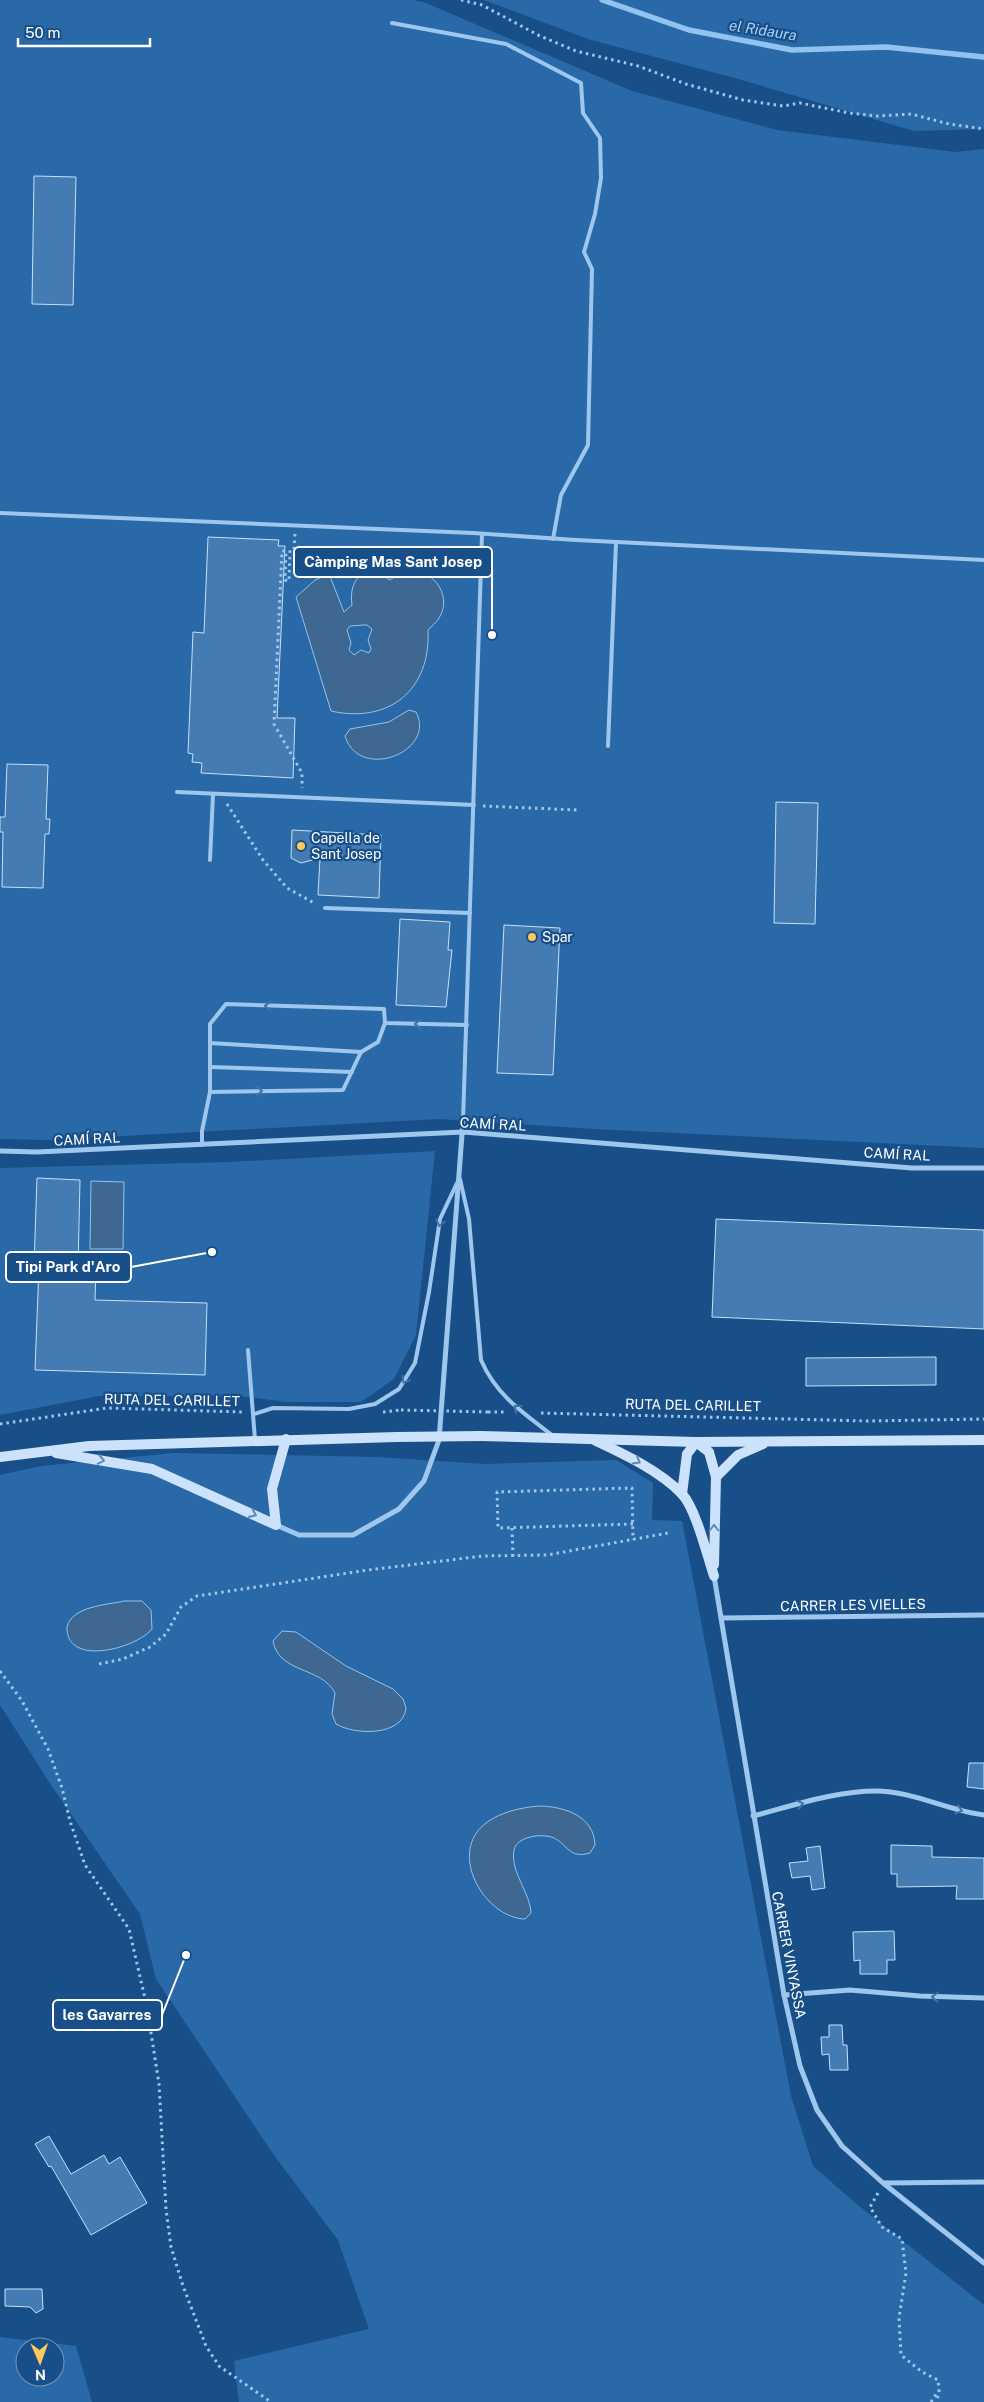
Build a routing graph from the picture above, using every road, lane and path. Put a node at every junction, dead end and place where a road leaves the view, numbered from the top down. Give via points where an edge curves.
1 (461, 0) edge
2 (392, 23) dead end
3 (984, 129) edge
4 (0, 513) edge
5 (482, 534) junction
6 (553, 539) junction
7 (616, 542) junction
8 (294, 549) dead end
9 (984, 560) edge
10 (608, 746) dead end
11 (302, 773) dead end
12 (177, 792) dead end
13 (213, 794) junction
14 (223, 794) junction
15 (474, 806) junction
16 (577, 810) dead end
17 (210, 860) dead end
18 (325, 908) joint
19 (470, 913) junction
20 (385, 1023) junction
21 (467, 1025) junction
22 (210, 1043) junction
23 (361, 1052) junction
24 (210, 1067) junction
25 (352, 1072) junction
26 (210, 1092) junction
27 (463, 1121) joint
28 (463, 1132) junction
29 (202, 1145) junction
30 (0, 1151) edge
31 (984, 1168) edge
32 (459, 1178) junction
33 (248, 1350) dead end
34 (401, 1410) dead end
35 (523, 1412) junction
36 (254, 1414) junction
37 (984, 1419) edge
38 (0, 1424) edge
39 (556, 1438) junction
40 (286, 1439) junction
41 (255, 1440) junction
42 (593, 1440) junction
43 (984, 1440) edge
44 (696, 1442) junction
45 (768, 1442) junction
46 (35, 1451) junction
47 (0, 1457) edge
48 (716, 1476) junction
49 (682, 1494) junction
50 (633, 1524) junction
51 (276, 1525) junction
52 (512, 1528) junction
53 (668, 1533) dead end
54 (633, 1540) junction
55 (513, 1556) junction
56 (714, 1576) junction
57 (984, 1615) edge
58 (722, 1618) junction
59 (99, 1664) dead end
60 (0, 1671) edge
61 (984, 1815) edge
62 (753, 1816) junction
63 (784, 1995) junction
64 (984, 1998) edge
65 (984, 2182) edge
66 (883, 2183) junction
67 (984, 2263) edge
68 (939, 2390) junction
69 (271, 2402) edge
70 (931, 2402) edge
71 (937, 2402) edge

1 - 3 path via 482,5 576,51 638,66 743,100 783,106 800,103 849,114 911,114
2 - 6 lane via 506,44 581,83 583,113 600,138 601,178 596,214 584,252 592,269 588,446 562,495
4 - 5 lane
5 - 6 lane
5 - 15 lane
6 - 7 lane
7 - 9 lane
7 - 10 lane
8 - 11 path via 290,550 289,581 285,580 286,551 282,551 274,724
12 - 13 lane
13 - 14 lane
13 - 17 lane
14 - 15 lane
14 - 18 path via 231,813 287,888
15 - 16 path
15 - 19 lane
18 - 19 lane
19 - 21 lane
21 -> 20 lane
20 -> 22 lane via 384,1009 226,1004 210,1024
20 - 23 lane via 378,1042
21 - 27 lane
22 - 23 lane
22 - 24 lane
23 - 25 lane
24 - 25 lane
24 - 26 lane
26 -> 25 lane via 343,1090
26 - 29 lane
27 - 28 street
28 - 29 street, CAMÍ RAL
28 - 31 street, CAMÍ RAL via 912,1168
28 - 32 street
29 - 30 street, CAMÍ RAL
35 -> 32 lane via 498,1390 481,1360 469,1219
32 -> 36 lane via 440,1218 415,1363 399,1389 375,1404 348,1409 273,1408
32 - 51 street via 439,1440 424,1481 399,1509 353,1535 299,1535
33 - 36 lane
34 - 35 path, RUTA DEL CARILLET, bridge
35 - 37 path, RUTA DEL CARILLET via 868,1421
35 - 39 lane
36 - 38 path, RUTA DEL CARILLET via 107,1408
36 - 41 lane
39 - 40 street, bridge
39 - 42 street
40 - 41 street
40 - 51 street via 272,1489
41 - 46 street
42 - 44 street
42 -> 49 street via 638,1461
43 - 45 street
44 - 45 street
44 - 48 street via 709,1452
44 - 49 street via 687,1454
45 - 48 street via 738,1454
46 - 47 street
46 -> 51 street via 84,1456 152,1469
56 -> 48 street
49 - 56 street via 698,1526
50 - 52 path
50 - 52 path via 632,1488 497,1492 498,1528
50 - 54 path
52 - 55 path
53 - 54 path
54 - 55 path via 556,1553
55 - 59 path via 483,1556 377,1569 198,1596 181,1607 166,1634 150,1647 123,1659
56 - 58 street, CARRER VINYASSA
57 - 58 street, CARRER LES VIELLES
58 - 62 street, CARRER VINYASSA
60 - 69 path via 22,1700 48,1749 85,1865 129,1929 147,2007 159,2084 166,2209 171,2247 183,2286 206,2346 219,2366
62 -> 61 street via 844,1794 877,1791
62 - 63 street, CARRER VINYASSA
64 -> 63 street via 850,1990
63 - 66 street, CARRER VINYASSA via 800,2066 817,2110 842,2146
65 - 66 street
66 - 67 street, CARRER VINYASSA
66 - 68 path via 870,2208 882,2227 902,2239 906,2273 899,2318 901,2355 938,2380
68 - 70 path
68 - 71 path

